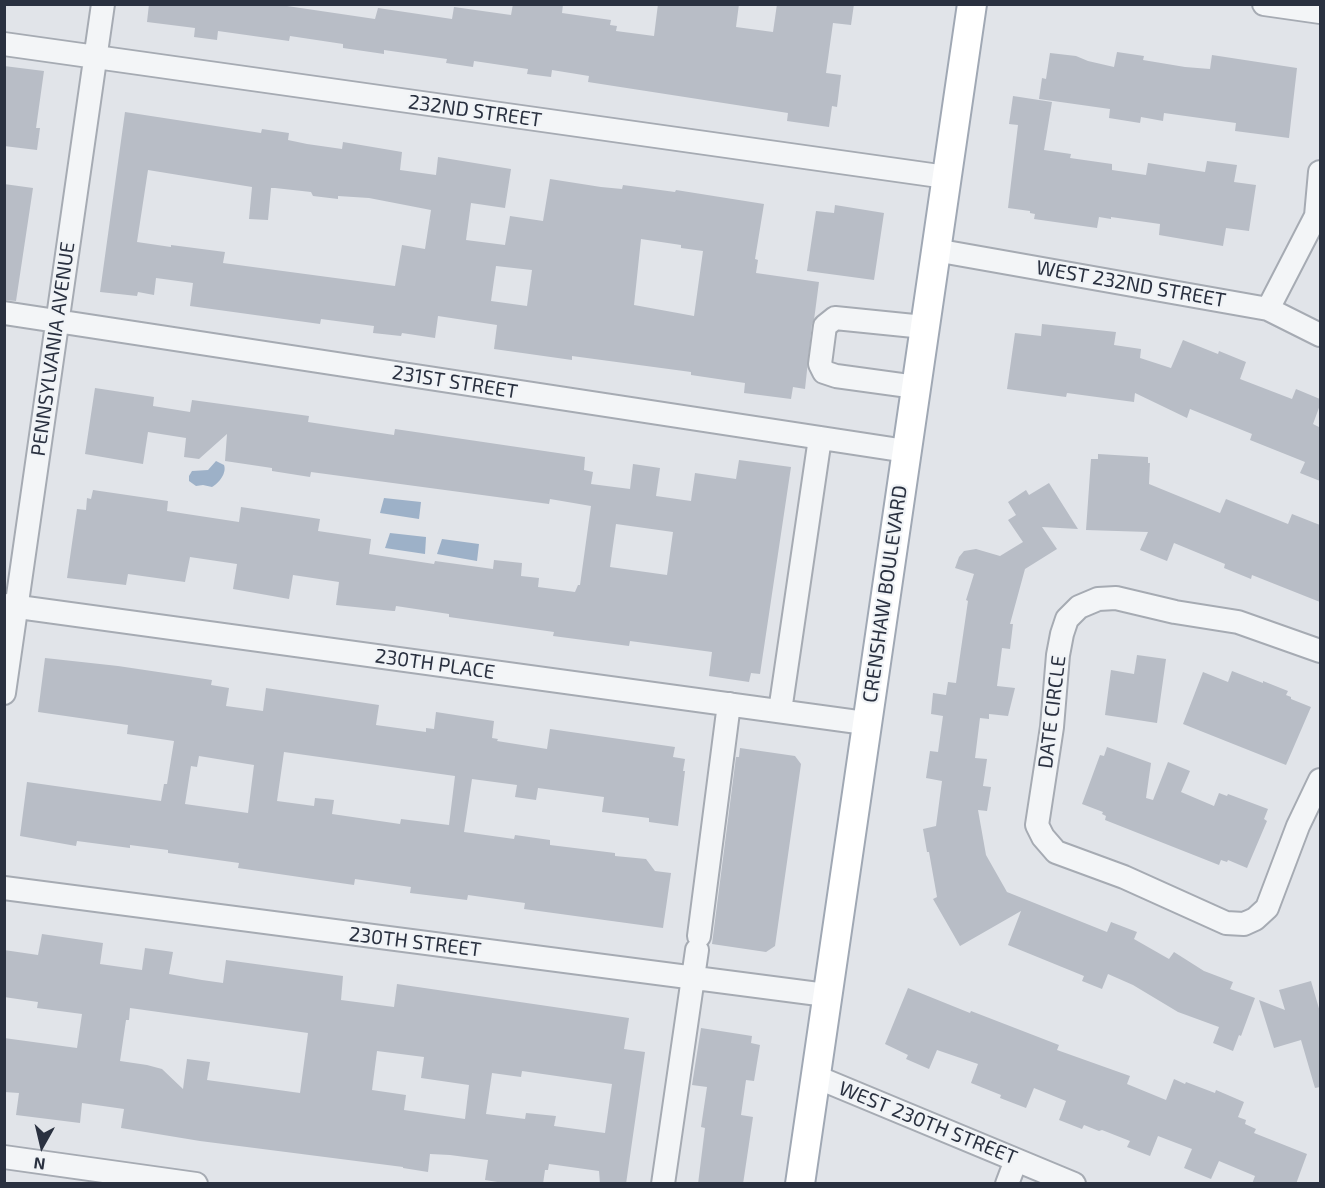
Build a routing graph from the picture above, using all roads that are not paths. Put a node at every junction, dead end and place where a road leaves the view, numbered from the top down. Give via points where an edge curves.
1 (103, 4) edge
2 (972, 4) edge
3 (1264, 4) edge
4 (1320, 12) edge
5 (4, 44) edge
6 (95, 58) junction
7 (1320, 172) edge
8 (946, 177) junction
9 (935, 250) junction
10 (1268, 309) junction
11 (4, 313) edge
12 (57, 321) junction
13 (924, 327) junction
14 (1320, 334) edge
15 (916, 387) junction
16 (820, 438) junction
17 (906, 451) junction
18 (11, 606) edge
19 (1320, 651) edge
20 (4, 693) edge
21 (729, 704) junction
22 (780, 711) junction
23 (866, 723) junction
24 (1320, 780) edge
25 (4, 888) edge
26 (693, 978) junction
27 (826, 995) junction
28 (814, 1076) junction
29 (4, 1157) edge
30 (1016, 1160) junction
31 (196, 1184) edge
32 (663, 1184) edge
33 (800, 1184) edge
34 (1007, 1184) edge
35 (1074, 1184) edge

1 - 6 street, PENNSYLVANIA AVENUE
2 - 8 main road, CRENSHAW BOULEVARD
3 - 4 street
5 - 6 street, 232ND STREET
6 - 8 street, 232ND STREET
6 - 12 street, PENNSYLVANIA AVENUE
7 - 10 street via 1316,216
8 - 9 main road, CRENSHAW BOULEVARD
9 - 10 street, WEST 232ND STREET
9 - 13 main road, CRENSHAW BOULEVARD
10 - 14 street, WEST 232ND STREET
11 - 12 street, 231ST STREET
12 - 16 street, 231ST STREET
12 - 18 street, PENNSYLVANIA AVENUE
13 - 15 main road, CRENSHAW BOULEVARD
13 - 15 street via 835,318 825,326 820,364 825,372
15 - 17 main road, CRENSHAW BOULEVARD
16 - 17 street, 231ST STREET
16 - 22 street
17 - 23 main road, CRENSHAW BOULEVARD
18 - 20 street, PENNSYLVANIA AVENUE
18 - 21 street, 230TH PLACE
19 - 24 street, DATE CIRCLE via 1238,622 1116,598 1098,599 1079,607 1067,619 1062,634 1037,825 1056,852 1124,877 1226,923 1244,924 1267,908
21 - 22 street, 230TH PLACE
21 - 26 street
22 - 23 street, 230TH PLACE
23 - 27 main road, CRENSHAW BOULEVARD
25 - 26 street, 230TH STREET
26 - 27 street, 230TH STREET
26 - 32 street
27 - 28 main road, CRENSHAW BOULEVARD
28 - 30 street, WEST 230TH STREET
28 - 33 main road, CRENSHAW BOULEVARD
29 - 31 street
30 - 34 street
30 - 35 street, WEST 230TH STREET

